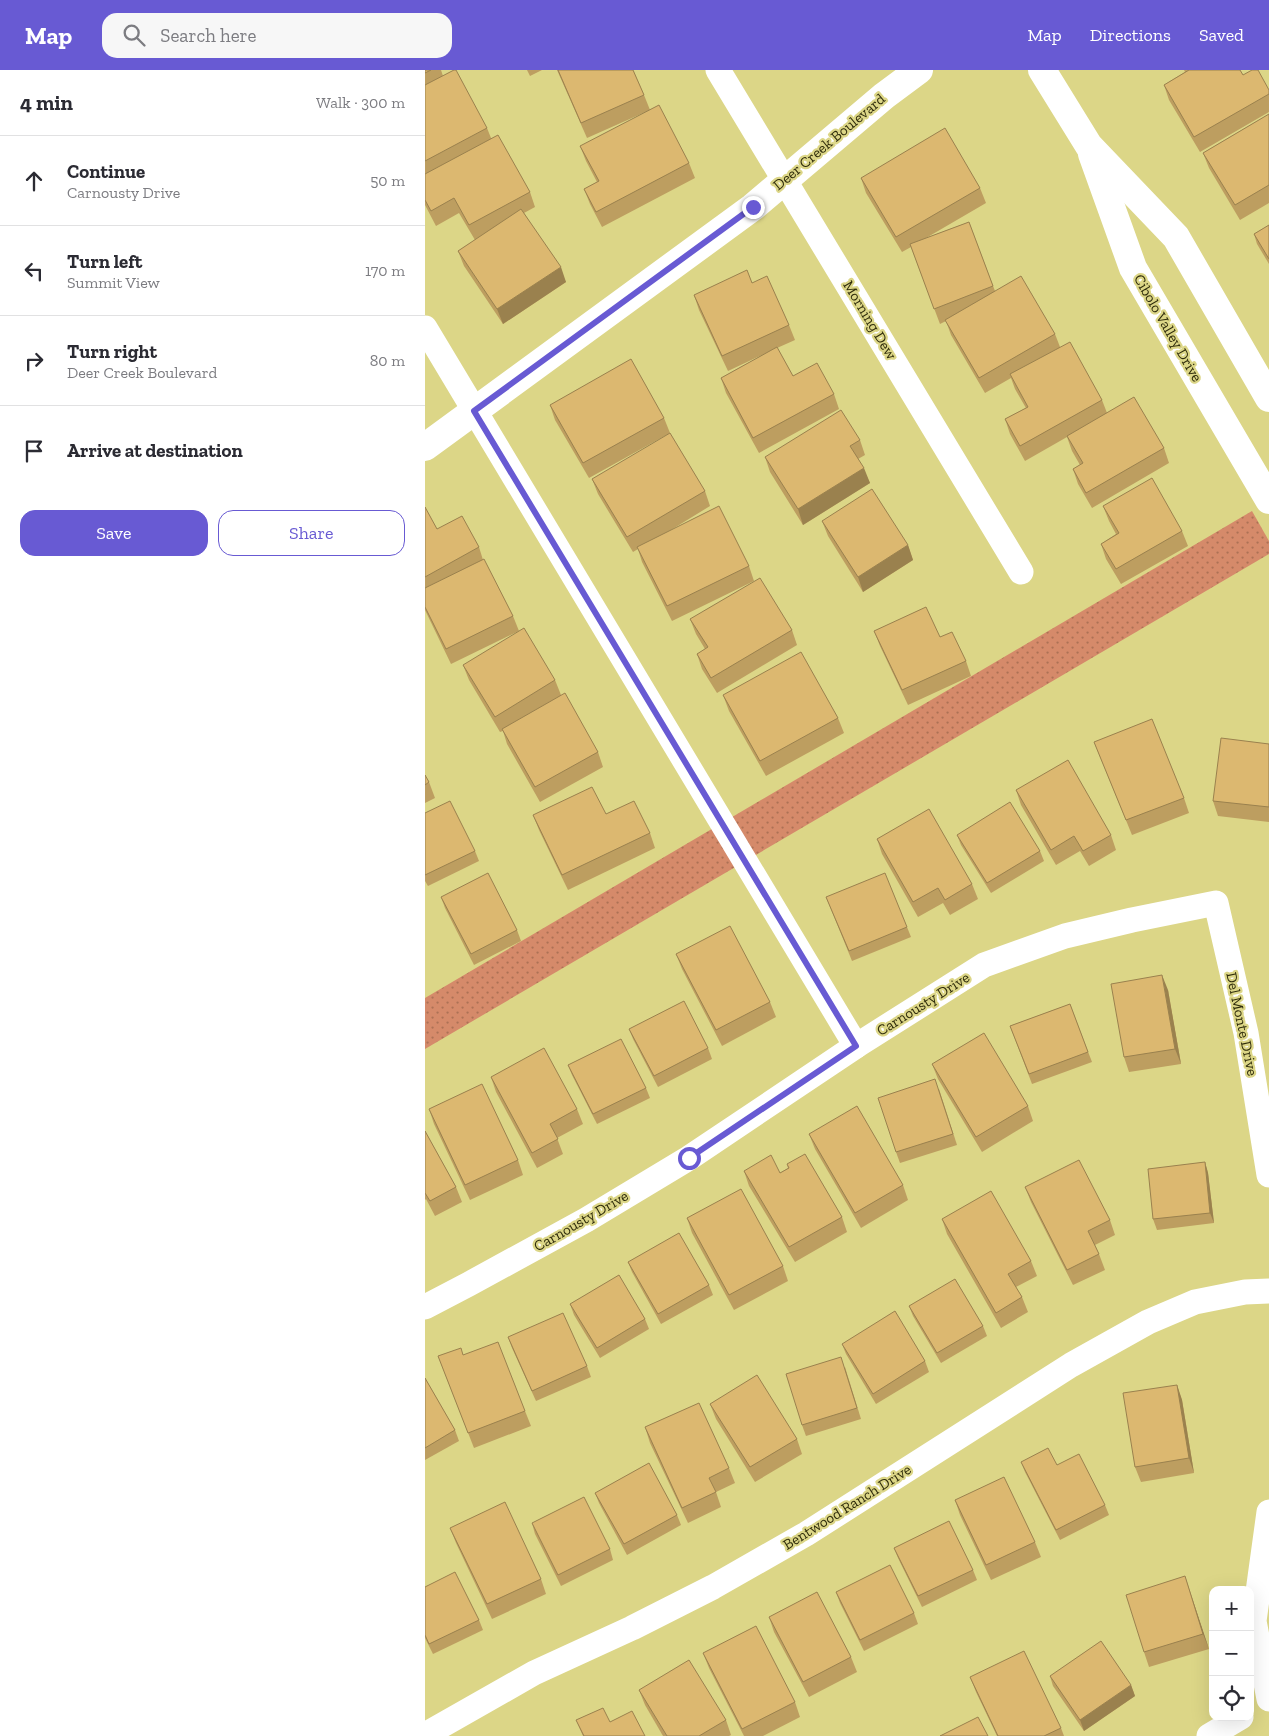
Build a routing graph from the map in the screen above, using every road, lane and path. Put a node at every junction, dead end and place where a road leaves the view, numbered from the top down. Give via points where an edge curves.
1 (718, 70) edge
2 (919, 70) edge
3 (1042, 70) edge
4 (1089, 146) junction
5 (785, 179) junction
6 (425, 328) edge
7 (1269, 398) edge
8 (474, 411) junction
9 (425, 446) edge
10 (1269, 500) edge
11 (1021, 572) dead end
12 (1216, 903) joint
13 (856, 1046) junction
14 (1269, 1175) edge
15 (1269, 1291) edge
16 (425, 1307) edge
17 (1269, 1512) edge
18 (1269, 1700) edge
19 (1254, 1709) edge
20 (1234, 1721) edge
21 (425, 1735) edge
22 (1209, 1736) edge

1 - 5 street, Morning Dew
2 - 5 main road, Deer Creek Boulevard
3 - 4 main road, Cibolo Valley Drive
4 - 7 main road, Cibolo Valley Drive via 1176,237
4 - 10 main road, Cibolo Valley Drive via 1133,268
5 - 8 main road, Deer Creek Boulevard via 753,207
5 - 11 street, Morning Dew
6 - 8 street
8 - 9 main road, Deer Creek Boulevard
8 - 13 street
12 - 13 street, Carnousty Drive via 1065,936 984,965
12 - 14 street, Del Monte Drive via 1246,1033
13 - 16 street, Carnousty Drive via 689,1158 594,1215
15 - 21 street, Bentwood Ranch Drive via 1245,1292 1195,1302 1148,1322 1071,1365 806,1534 713,1587 534,1673
17 - 18 street via 1254,1621
18 - 19 street
20 - 22 street

